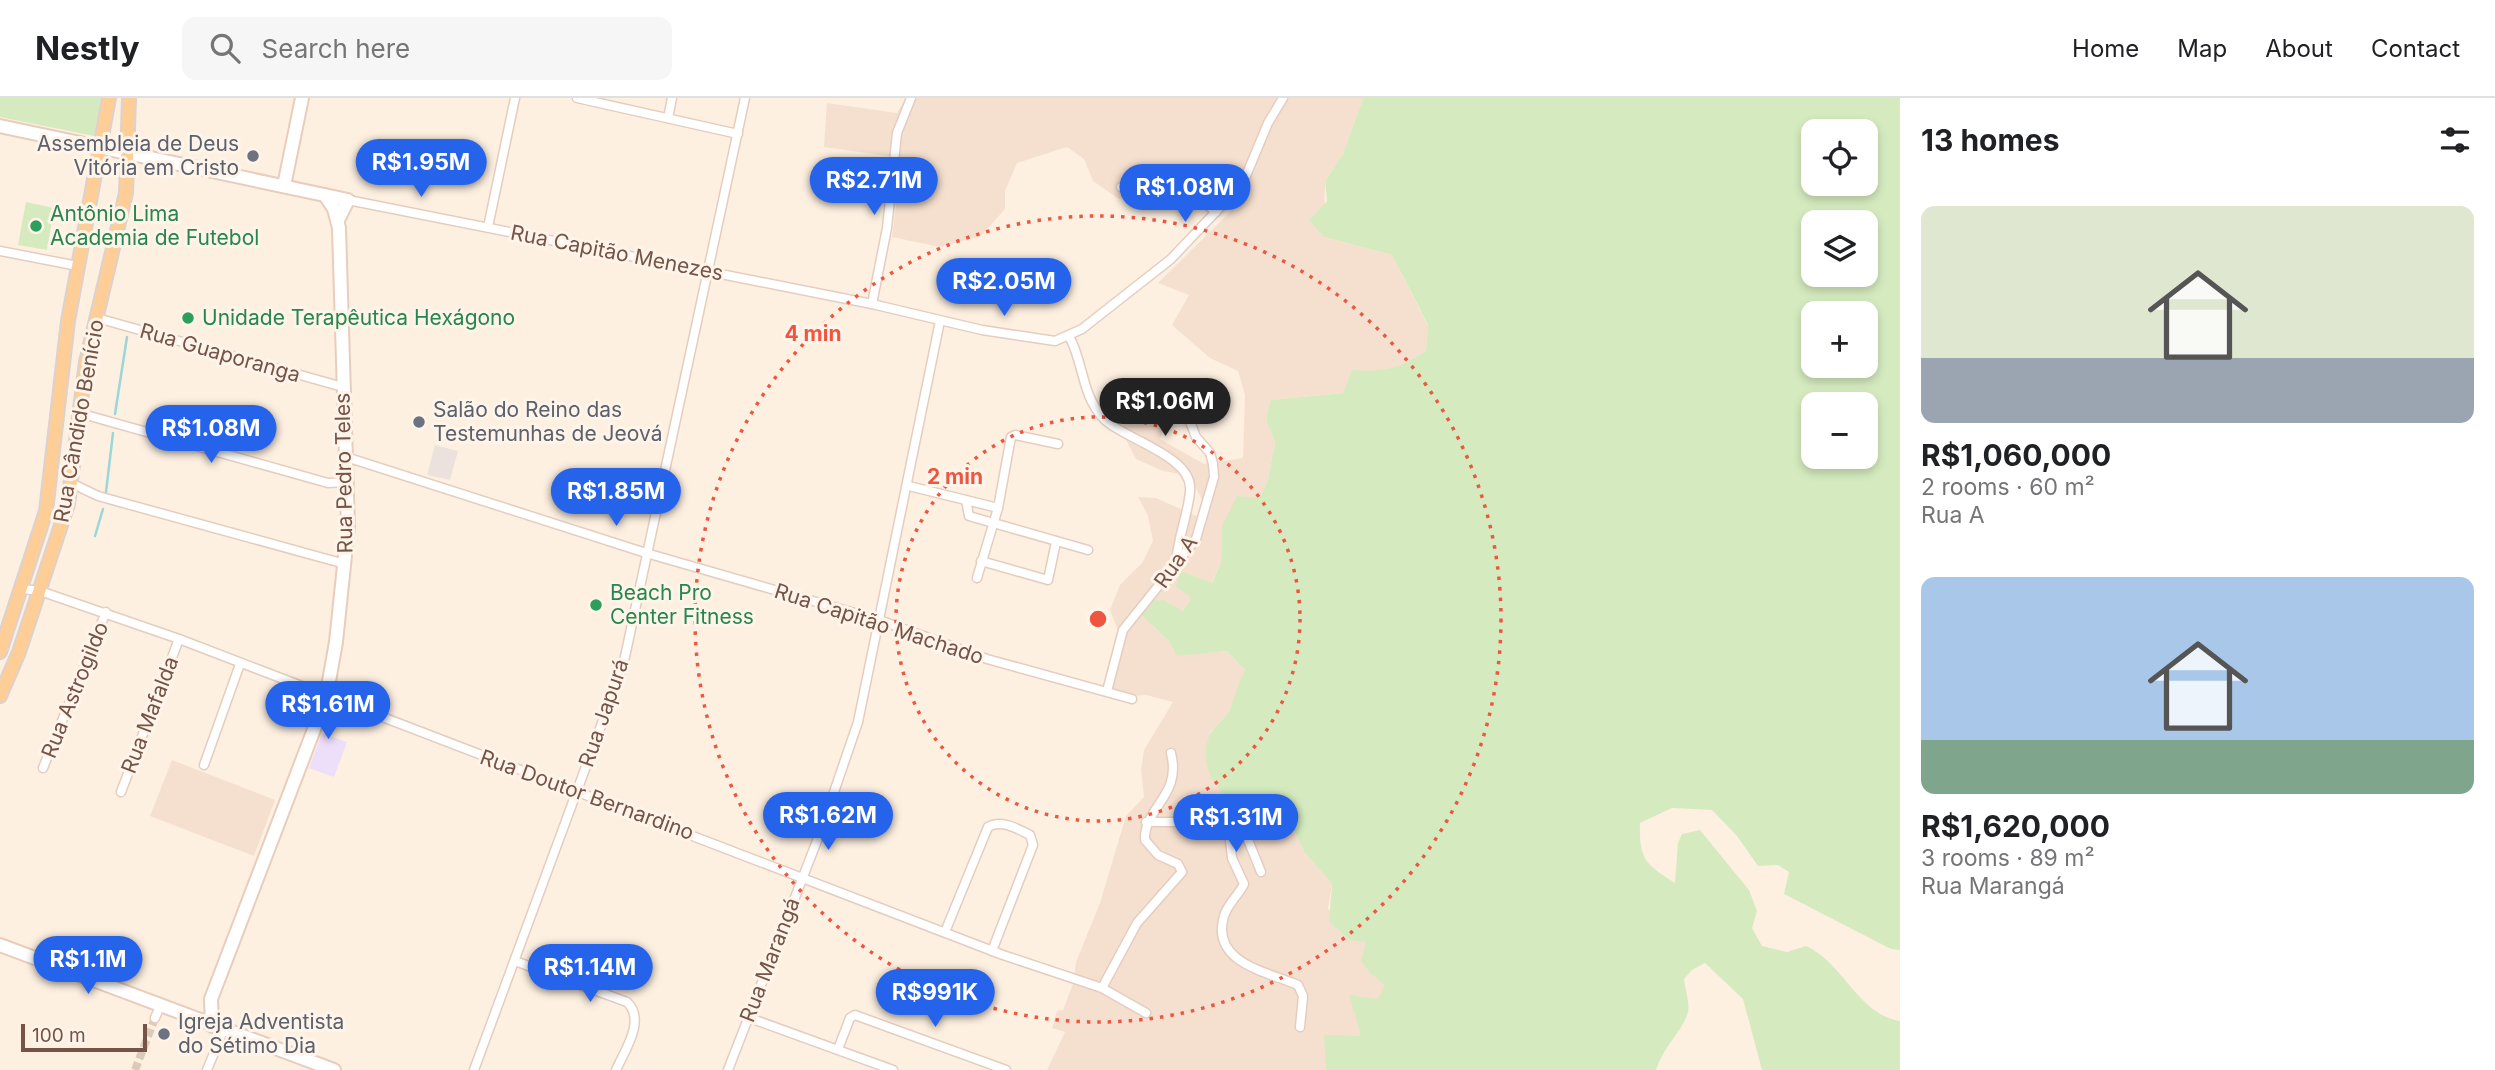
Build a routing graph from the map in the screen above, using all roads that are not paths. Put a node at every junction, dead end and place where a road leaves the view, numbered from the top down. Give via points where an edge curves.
1 (109, 98) edge
2 (129, 98) edge
3 (302, 98) edge
4 (515, 98) edge
5 (577, 98) edge
6 (672, 98) edge
7 (745, 98) edge
8 (911, 98) edge
9 (1283, 98) edge
10 (668, 118) junction
11 (0, 126) edge
12 (738, 134) junction
13 (102, 148) junction
14 (127, 153) junction
15 (284, 186) junction
16 (1121, 187) dead end
17 (325, 195) junction
18 (348, 200) junction
19 (1216, 212) junction
20 (338, 220) junction
21 (488, 227) junction
22 (0, 251) edge
23 (78, 266) junction
24 (708, 272) junction
25 (872, 304) junction
26 (97, 318) junction
27 (940, 321) junction
28 (1069, 337) junction
29 (343, 387) junction
30 (1216, 405) dead end
31 (79, 413) junction
32 (1058, 444) dead end
33 (346, 457) junction
34 (348, 482) junction
35 (71, 483) junction
36 (909, 486) junction
37 (966, 500) junction
38 (998, 508) junction
39 (993, 523) junction
40 (1056, 542) junction
41 (1088, 550) dead end
42 (646, 553) junction
43 (981, 561) junction
44 (345, 564) junction
45 (1176, 564) junction
46 (977, 578) dead end
47 (23, 589) junction
48 (40, 591) junction
49 (106, 612) junction
50 (879, 620) junction
51 (179, 639) junction
52 (0, 652) edge
53 (240, 663) junction
54 (1107, 691) junction
55 (0, 695) edge
56 (326, 698) junction
57 (1132, 699) dead end
58 (1171, 753) dead end
59 (204, 765) dead end
60 (43, 768) dead end
61 (576, 791) junction
62 (121, 792) dead end
63 (1146, 822) junction
64 (1228, 822) junction
65 (1261, 872) dead end
66 (803, 876) junction
67 (946, 932) junction
68 (0, 945) edge
69 (992, 951) junction
70 (515, 961) junction
71 (1102, 988) junction
72 (211, 999) junction
73 (1146, 1013) dead end
74 (188, 1017) junction
75 (747, 1017) junction
76 (1300, 1027) dead end
77 (217, 1028) junction
78 (838, 1049) junction
79 (207, 1070) edge
80 (334, 1070) edge
81 (474, 1070) edge
82 (617, 1070) edge
83 (728, 1070) edge
84 (893, 1070) edge
85 (1006, 1070) edge

1 - 13 main road, Rua Cândido Benício
2 - 14 main road, Rua Cândido Benício
3 - 15 street
4 - 21 street
5 - 10 street
6 - 10 street
7 - 12 street, Rua Japurá
8 - 25 street via 897,132 887,228
9 - 19 street via 1243,183
10 - 12 street
11 - 13 street, Rua Capitão Menezes
12 - 24 street, Rua Japurá
13 - 14 street, Rua Capitão Menezes
13 - 23 main road, Rua Cândido Benício
14 - 15 street, Rua Capitão Menezes
14 - 26 main road, Rua Cândido Benício via 124,201
15 - 17 street, Rua Capitão Menezes
16 - 19 street via 1165,186 1179,196 1201,200
17 - 18 street, Rua Capitão Menezes
17 - 20 street, Rua Pedro Teles
18 - 20 street, Rua Pedro Teles
18 - 21 street, Rua Capitão Menezes
19 - 28 street via 1171,260
20 - 29 street, Rua Pedro Teles
21 - 24 street, Rua Capitão Menezes
22 - 23 street
23 - 47 main road, Rua Cândido Benício via 46,511
24 - 25 street, Rua Capitão Menezes
24 - 42 street, Rua Japurá
25 - 27 street, Rua Capitão Menezes
26 - 29 street, Rua Guaporanga
26 - 31 main road, Rua Cândido Benício
27 - 28 street, Rua Capitão Menezes via 1055,341
27 - 36 street, Rua Marangá
28 - 45 street via 1079,354 1087,394 1105,421 1151,446 1186,473 1190,491
29 - 33 street, Rua Pedro Teles
30 - 45 street, Rua A via 1195,411 1189,419 1196,437 1210,453 1214,477 1196,539
31 - 34 street via 328,483
31 - 35 main road, Rua Cândido Benício
32 - 38 street via 1013,435
33 - 34 street, Rua Pedro Teles
33 - 42 street, Rua Capitão Machado
34 - 44 street, Rua Pedro Teles
35 - 44 street via 98,496
35 - 48 main road, Rua Cândido Benício
36 - 37 street
36 - 50 street, Rua Marangá
37 - 38 street
37 - 39 street via 969,516
38 - 39 street
39 - 40 street
39 - 43 street
40 - 41 street
40 - 43 street via 1048,580
42 - 50 street, Rua Capitão Machado
42 - 61 street, Rua Japurá via 623,666
43 - 46 street
44 - 56 street, Rua Pedro Teles
45 - 54 street, Rua A via 1123,630
47 - 48 street, Rua Doutor Bernardino
47 - 52 main road, Rua Cândido Benício
48 - 49 street, Rua Doutor Bernardino
48 - 55 main road, Rua Cândido Benício
49 - 51 street, Rua Doutor Bernardino
49 - 60 street, Rua Astrogildo
50 - 54 street, Rua Capitão Machado via 987,659
50 - 66 street, Rua Marangá via 858,722
51 - 53 street, Rua Doutor Bernardino
51 - 62 street, Rua Mafalda
53 - 56 street, Rua Doutor Bernardino
53 - 59 street
54 - 57 street, Rua Capitão Machado
56 - 61 street, Rua Doutor Bernardino
56 - 72 street, Rua Pedro Teles
58 - 63 street via 1171,784
61 - 66 street, Rua Doutor Bernardino
61 - 70 street, Rua Japurá
63 - 64 street
63 - 71 street via 1147,845 1178,864 1182,872 1137,923
64 - 65 street via 1246,835
64 - 76 street via 1232,858 1244,884 1224,916 1224,940 1230,952 1248,966 1298,985 1303,996
66 - 67 street, Rua Doutor Bernardino
66 - 75 street, Rua Marangá
67 - 69 street, Rua Doutor Bernardino
67 - 69 street via 988,827 998,823 1016,828 1030,835 1033,845
68 - 74 street via 158,1012
69 - 71 street, Rua Doutor Bernardino
70 - 81 street, Rua Japurá
70 - 82 street via 632,1007 636,1023
71 - 73 street, Rua Doutor Bernardino
72 - 74 street
72 - 77 street, Rua Pedro Teles
74 - 77 street
75 - 78 street
75 - 83 street, Rua Marangá
77 - 79 street
77 - 80 street
78 - 84 street
78 - 85 street via 855,1015

